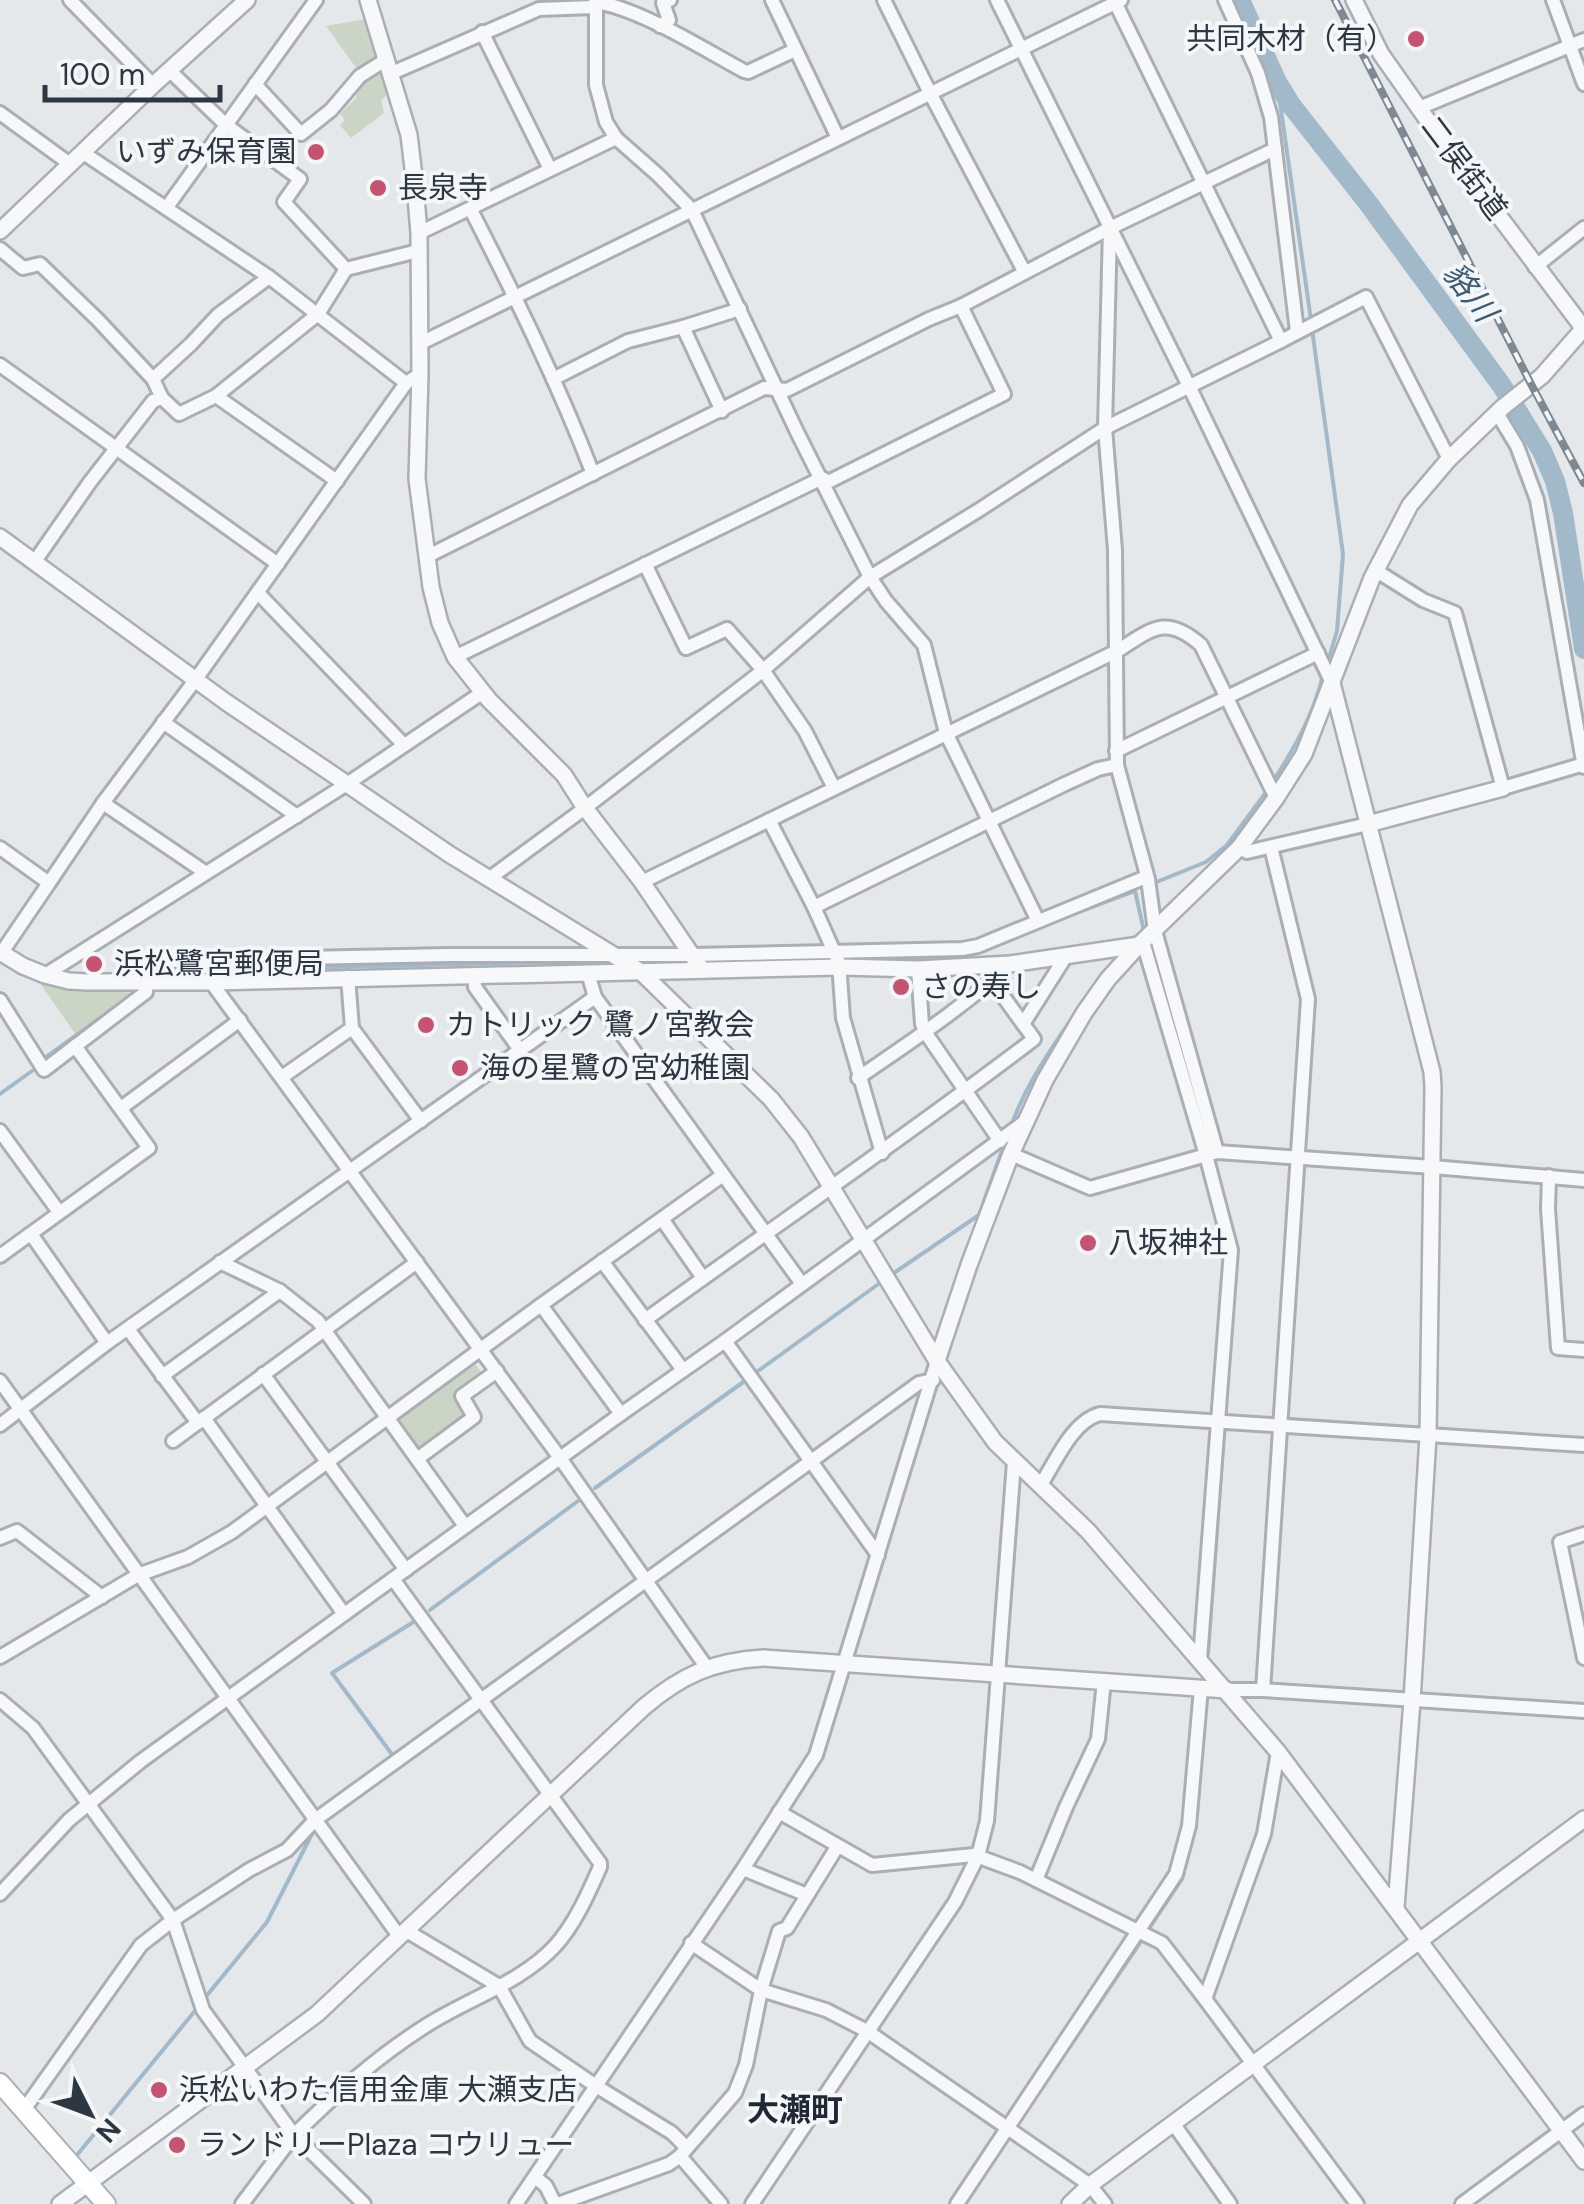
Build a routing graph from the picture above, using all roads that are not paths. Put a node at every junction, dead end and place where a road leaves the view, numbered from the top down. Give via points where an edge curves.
1 (70, 0) edge
2 (247, 0) edge
3 (316, 0) edge
4 (368, 0) edge
5 (670, 0) edge
6 (772, 0) edge
7 (884, 0) edge
8 (996, 0) edge
9 (1224, 0) edge
10 (1354, 0) edge
11 (1553, 0) edge
12 (1116, 1) edge
13 (595, 3) edge
14 (537, 4) edge
15 (660, 26) junction
16 (482, 32) junction
17 (1584, 40) edge
18 (1570, 46) junction
19 (1020, 48) junction
20 (795, 50) junction
21 (390, 66) junction
22 (169, 70) junction
23 (255, 84) junction
24 (1584, 84) edge
25 (153, 85) junction
26 (930, 93) junction
27 (1419, 108) junction
28 (0, 113) edge
29 (226, 125) junction
30 (616, 138) junction
31 (838, 138) junction
32 (1274, 149) junction
33 (76, 158) junction
34 (550, 169) junction
35 (1202, 184) junction
36 (167, 207) junction
37 (471, 210) junction
38 (692, 210) junction
39 (1110, 228) junction
40 (1584, 228) edge
41 (0, 231) edge
42 (419, 233) junction
43 (0, 249) edge
44 (418, 251) junction
45 (1535, 267) junction
46 (346, 268) junction
47 (1024, 271) junction
48 (268, 278) junction
49 (516, 297) junction
50 (961, 306) junction
51 (740, 309) junction
52 (318, 314) junction
53 (682, 328) junction
54 (1584, 328) edge
55 (1301, 330) junction
56 (1281, 341) junction
57 (420, 344) junction
58 (0, 365) edge
59 (413, 378) junction
60 (553, 379) junction
61 (153, 380) junction
62 (1190, 386) junction
63 (778, 388) junction
64 (216, 396) junction
65 (162, 398) junction
66 (1500, 410) junction
67 (722, 411) junction
68 (1105, 428) junction
69 (116, 449) junction
70 (1448, 459) junction
71 (594, 474) junction
72 (822, 478) junction
73 (336, 481) junction
74 (0, 536) edge
75 (428, 556) junction
76 (35, 561) junction
77 (278, 564) junction
78 (645, 564) junction
79 (1375, 570) junction
80 (870, 577) junction
81 (258, 593) junction
82 (1117, 650) junction
83 (455, 657) junction
84 (1319, 657) junction
85 (763, 670) junction
86 (196, 679) junction
87 (1331, 680) junction
88 (483, 692) junction
89 (1227, 698) junction
90 (162, 722) junction
91 (946, 732) junction
92 (404, 746) junction
93 (1117, 758) junction
94 (1584, 765) edge
95 (346, 784) junction
96 (834, 788) junction
97 (1503, 788) junction
98 (1272, 789) junction
99 (103, 803) junction
100 (585, 808) junction
101 (296, 816) junction
102 (769, 820) junction
103 (990, 822) junction
104 (1368, 824) junction
105 (1271, 847) junction
106 (0, 848) edge
107 (1239, 848) junction
108 (206, 873) junction
109 (490, 878) junction
110 (642, 882) junction
111 (49, 883) junction
112 (1148, 883) junction
113 (814, 907) junction
114 (1038, 921) junction
115 (1146, 939) junction
116 (0, 953) edge
117 (614, 956) junction
118 (1066, 956) junction
119 (837, 958) junction
120 (697, 962) junction
121 (1010, 964) junction
122 (918, 969) junction
123 (637, 970) junction
124 (588, 973) junction
125 (46, 975) junction
126 (474, 975) junction
127 (348, 977) junction
128 (992, 981) junction
129 (211, 982) junction
130 (151, 983) junction
131 (595, 997) junction
132 (0, 1000) edge
133 (240, 1020) junction
134 (1023, 1024) junction
135 (352, 1028) junction
136 (925, 1032) junction
137 (76, 1046) junction
138 (520, 1050) junction
139 (282, 1077) junction
140 (858, 1078) junction
141 (967, 1090) junction
142 (120, 1108) junction
143 (421, 1121) junction
144 (0, 1130) edge
145 (1004, 1145) junction
146 (882, 1153) junction
147 (1211, 1154) junction
148 (1298, 1158) junction
149 (1433, 1167) junction
150 (349, 1171) junction
151 (723, 1174) junction
152 (1549, 1176) junction
153 (1584, 1180) edge
154 (831, 1188) junction
155 (59, 1212) junction
156 (662, 1219) junction
157 (764, 1233) junction
158 (30, 1234) junction
159 (863, 1241) junction
160 (0, 1256) edge
161 (602, 1261) junction
162 (220, 1262) junction
163 (417, 1262) junction
164 (703, 1278) junction
165 (802, 1284) junction
166 (280, 1292) junction
167 (541, 1305) junction
168 (645, 1320) junction
169 (128, 1329) junction
170 (324, 1330) junction
171 (725, 1341) junction
172 (107, 1343) junction
173 (481, 1350) junction
174 (1584, 1350) edge
175 (937, 1362) junction
176 (682, 1370) junction
177 (496, 1371) junction
178 (263, 1374) junction
179 (162, 1376) junction
180 (933, 1380) junction
181 (0, 1381) edge
182 (21, 1409) junction
183 (621, 1414) junction
184 (387, 1418) junction
185 (201, 1421) junction
186 (1220, 1421) junction
187 (0, 1425) edge
188 (1280, 1426) junction
189 (1428, 1436) junction
190 (173, 1440) dead end
191 (1584, 1446) edge
192 (560, 1458) junction
193 (417, 1459) junction
194 (810, 1461) junction
195 (326, 1462) junction
196 (1014, 1462) junction
197 (1040, 1486) junction
198 (267, 1504) junction
199 (466, 1526) junction
200 (1584, 1534) edge
201 (0, 1538) edge
202 (878, 1555) junction
203 (406, 1570) junction
204 (138, 1575) junction
205 (393, 1579) junction
206 (646, 1581) junction
207 (102, 1597) junction
208 (344, 1614) junction
209 (0, 1657) edge
210 (1584, 1658) edge
211 (1200, 1659) junction
212 (845, 1662) junction
213 (707, 1668) junction
214 (999, 1673) junction
215 (1104, 1681) junction
216 (1202, 1688) junction
217 (1227, 1690) junction
218 (1263, 1690) junction
219 (228, 1697) junction
220 (0, 1700) edge
221 (480, 1700) junction
222 (1412, 1701) junction
223 (1584, 1712) edge
224 (1278, 1752) junction
225 (550, 1794) junction
226 (87, 1805) junction
227 (779, 1812) junction
228 (1584, 1819) edge
229 (315, 1820) junction
230 (837, 1847) junction
231 (978, 1856) junction
232 (743, 1869) junction
233 (1036, 1880) junction
234 (0, 1894) edge
235 (807, 1895) junction
236 (1396, 1908) junction
237 (172, 1920) junction
238 (1139, 1932) junction
239 (402, 1933) junction
240 (1419, 1940) junction
241 (691, 1943) junction
242 (498, 1986) junction
243 (760, 1990) junction
244 (1206, 1999) junction
245 (868, 2031) junction
246 (1253, 2063) junction
247 (247, 2067) junction
248 (0, 2084) edge
249 (596, 2086) junction
250 (23, 2110) junction
251 (1584, 2114) edge
252 (1173, 2123) junction
253 (1009, 2128) junction
254 (1561, 2131) junction
255 (294, 2135) junction
256 (683, 2152) junction
257 (1584, 2161) edge
258 (535, 2177) junction
259 (86, 2183) junction
260 (1090, 2184) junction
261 (60, 2204) edge
262 (106, 2204) edge
263 (242, 2204) edge
264 (364, 2204) edge
265 (516, 2204) edge
266 (557, 2204) edge
267 (720, 2204) edge
268 (752, 2204) edge
269 (957, 2204) edge
270 (1070, 2204) edge
271 (1105, 2204) edge
272 (1230, 2204) edge
273 (1357, 2204) edge
274 (1462, 2204) edge

1 - 25 street
2 - 22 street
3 - 23 street
4 - 21 street
5 - 15 street via 664,4 669,20
6 - 20 street
7 - 26 street
8 - 19 street
9 - 32 street via 1258,73
10 - 27 street, 二俣街道
11 - 18 street
12 - 19 street
12 - 35 street
13 - 14 street
13 - 15 street
13 - 30 street via 596,85
14 - 16 street
15 - 20 street via 748,72
16 - 21 street
16 - 34 street
17 - 18 street
18 - 24 street
18 - 27 street
19 - 26 street
19 - 39 street
20 - 31 street
21 - 23 street via 360,76 300,134
21 - 42 street via 409,135
22 - 25 street
22 - 29 street
23 - 29 street
25 - 33 street
26 - 31 street
26 - 47 street
27 - 45 street, 二俣街道
28 - 33 street
29 - 36 street
29 - 46 street via 300,179 284,202
30 - 34 street
30 - 38 street
31 - 38 street
32 - 35 street
32 - 55 street
33 - 36 street
33 - 41 street
34 - 37 street
35 - 39 street
35 - 56 street
36 - 48 street
37 - 42 street
37 - 49 street
38 - 49 street
38 - 51 street
39 - 47 street
39 - 62 street
39 - 68 street
40 - 45 street
42 - 44 street
43 - 61 street via 22,268 40,264
44 - 46 street
44 - 57 street
45 - 54 street, 二俣街道
46 - 52 street
47 - 50 street
48 - 52 street
48 - 61 street via 218,315
49 - 57 street
49 - 60 street
50 - 63 street via 788,390
50 - 72 street via 1004,394 828,482
51 - 53 street
51 - 63 street
52 - 59 street
52 - 64 street
53 - 60 street via 628,341
53 - 67 street
54 - 66 street
55 - 56 street
55 - 70 street via 1366,297
56 - 62 street
57 - 59 street
58 - 69 street
59 - 73 street
59 - 75 street via 416,479
60 - 71 street
61 - 65 street
62 - 68 street
62 - 84 street
63 - 67 street via 764,388
63 - 72 street
64 - 65 street via 179,414
64 - 73 street
65 - 69 street
66 - 70 street
66 - 94 street via 1537,500
67 - 71 street
68 - 80 street
68 - 82 street
69 - 76 street
69 - 77 street
70 - 79 street via 1410,505
71 - 75 street
72 - 78 street
72 - 80 street
73 - 77 street
74 - 76 street
75 - 83 street via 440,624
76 - 86 street
77 - 81 street
78 - 83 street
78 - 85 street via 686,648 727,629
79 - 87 street
79 - 97 street via 1456,614
80 - 85 street
80 - 91 street via 924,644
81 - 86 street
81 - 92 street
82 - 89 street via 1172,626 1202,646
82 - 91 street
82 - 93 street
83 - 88 street
84 - 87 street
84 - 89 street
85 - 96 street
85 - 100 street
86 - 90 street
86 - 95 street
87 - 98 street via 1304,754
87 - 104 street
88 - 92 street
88 - 100 street via 564,774
89 - 93 street
89 - 98 street
90 - 99 street
90 - 101 street
91 - 96 street
91 - 103 street
92 - 95 street
93 - 103 street
93 - 112 street
94 - 97 street
95 - 101 street
95 - 109 street
96 - 102 street
97 - 104 street
98 - 107 street
99 - 108 street
99 - 111 street
100 - 109 street
100 - 110 street
101 - 108 street
102 - 110 street
102 - 113 street
103 - 113 street
103 - 114 street
104 - 105 street
104 - 149 street via 1432,1072
105 - 107 street
105 - 148 street via 1308,999
106 - 111 street
107 - 115 street
108 - 125 street
109 - 117 street
110 - 120 street
111 - 116 street
112 - 114 street
112 - 115 street
113 - 119 street
114 - 119 street via 962,949
115 - 118 street
115 - 145 street via 1084,1012
115 - 147 street
116 - 125 street
117 - 120 street
117 - 123 street
117 - 130 street via 163,962
118 - 121 street
118 - 134 street
119 - 120 street
119 - 122 street
119 - 140 street
120 - 123 street
121 - 122 street
121 - 128 street
122 - 136 street
123 - 124 street
123 - 154 street via 771,1099
124 - 126 street
124 - 131 street
125 - 130 street
126 - 127 street
126 - 138 street via 475,987
127 - 129 street
127 - 135 street
128 - 134 street
128 - 136 street
129 - 130 street
129 - 133 street
130 - 137 street
131 - 138 street
131 - 151 street
132 - 137 street via 44,1070
133 - 139 street
133 - 142 street
134 - 141 street via 1034,1040
135 - 139 street
135 - 143 street
136 - 140 street
136 - 141 street
137 - 142 street
138 - 143 street
139 - 150 street
140 - 146 street
141 - 145 street
141 - 146 street
142 - 155 street via 149,1148
143 - 150 street
144 - 155 street
145 - 147 street via 1090,1188
145 - 159 street
145 - 175 street
146 - 154 street
147 - 148 street
147 - 186 street via 1231,1250
148 - 149 street
148 - 188 street
149 - 152 street
149 - 189 street
150 - 162 street
150 - 163 street
151 - 156 street
151 - 157 street
152 - 153 street
152 - 174 street via 1558,1348
154 - 157 street
154 - 159 street
155 - 158 street
156 - 161 street
156 - 164 street
157 - 164 street
157 - 165 street
158 - 160 street
158 - 172 street
159 - 165 street
159 - 175 street
161 - 167 street
161 - 168 street
162 - 166 street
162 - 169 street
163 - 170 street
163 - 173 street
164 - 168 street
165 - 171 street
166 - 170 street
166 - 179 street
167 - 173 street
167 - 183 street
168 - 176 street
169 - 172 street
169 - 179 street
170 - 178 street
170 - 184 street
171 - 176 street
171 - 194 street
172 - 182 street
173 - 177 street
173 - 184 street
175 - 180 street
175 - 196 street
176 - 183 street
177 - 192 street
177 - 193 street via 462,1396 474,1417
178 - 185 street
178 - 195 street
179 - 185 street
180 - 194 street
180 - 202 street
181 - 182 street
182 - 187 street
182 - 204 street
183 - 192 street
184 - 193 street
184 - 195 street
185 - 190 street
185 - 198 street
186 - 188 street
186 - 197 street via 1091,1416
186 - 211 street
188 - 189 street
188 - 218 street
189 - 191 street
189 - 222 street
192 - 199 street
192 - 206 street
193 - 199 street
194 - 202 street
194 - 206 street
195 - 198 street
195 - 203 street
196 - 197 street
196 - 214 street
197 - 211 street via 1088,1530
198 - 204 street via 214,1544
198 - 208 street
199 - 203 street
200 - 210 street via 1560,1542
201 - 207 street via 17,1531
202 - 212 street
203 - 205 street
204 - 207 street
204 - 219 street
205 - 208 street
205 - 221 street
206 - 213 street
206 - 221 street
207 - 209 street
208 - 219 street
211 - 217 street
212 - 213 street via 763,1658
212 - 214 street
212 - 227 street via 816,1755
213 - 225 street via 663,1691
214 - 215 street
214 - 231 street
215 - 216 street
215 - 233 street via 1098,1739
216 - 217 street
216 - 238 street via 1189,1826 1176,1874
217 - 218 street
217 - 224 street
218 - 222 street
219 - 226 street
219 - 229 street
220 - 226 street via 33,1728
221 - 225 street
221 - 229 street
222 - 223 street
222 - 236 street
224 - 236 street
224 - 244 street via 1264,1834
225 - 239 street
225 - 242 street via 600,1867 552,1950
226 - 234 street
226 - 237 street
227 - 230 street
227 - 232 street
228 - 240 street
229 - 237 street via 287,1850
229 - 239 street
230 - 231 street via 872,1865
230 - 235 street
231 - 233 street
231 - 245 street via 955,1902
232 - 235 street
232 - 241 street
233 - 238 street
235 - 243 street via 779,1931
236 - 240 street
237 - 247 street via 203,2010
237 - 250 street via 141,1945
238 - 244 street via 1162,1943
238 - 253 street
239 - 242 street
239 - 247 street via 317,2014
240 - 246 street
240 - 254 street
241 - 243 street
241 - 249 street
242 - 249 street via 530,2041
242 - 255 street via 389,2050
243 - 245 street
243 - 256 street via 735,2093
244 - 246 street
245 - 253 street
245 - 268 street
246 - 252 street
246 - 273 street
247 - 255 street
247 - 259 street
248 - 250 main road
249 - 256 street via 672,2133
249 - 258 street
250 - 259 main road
251 - 254 street
252 - 260 street
252 - 272 street
253 - 260 street
253 - 269 street
254 - 257 street
254 - 274 street
255 - 263 street
255 - 264 street
256 - 266 street via 669,2164
256 - 267 street
258 - 265 street
258 - 266 street
259 - 261 street
259 - 262 main road
260 - 270 street
260 - 271 street

